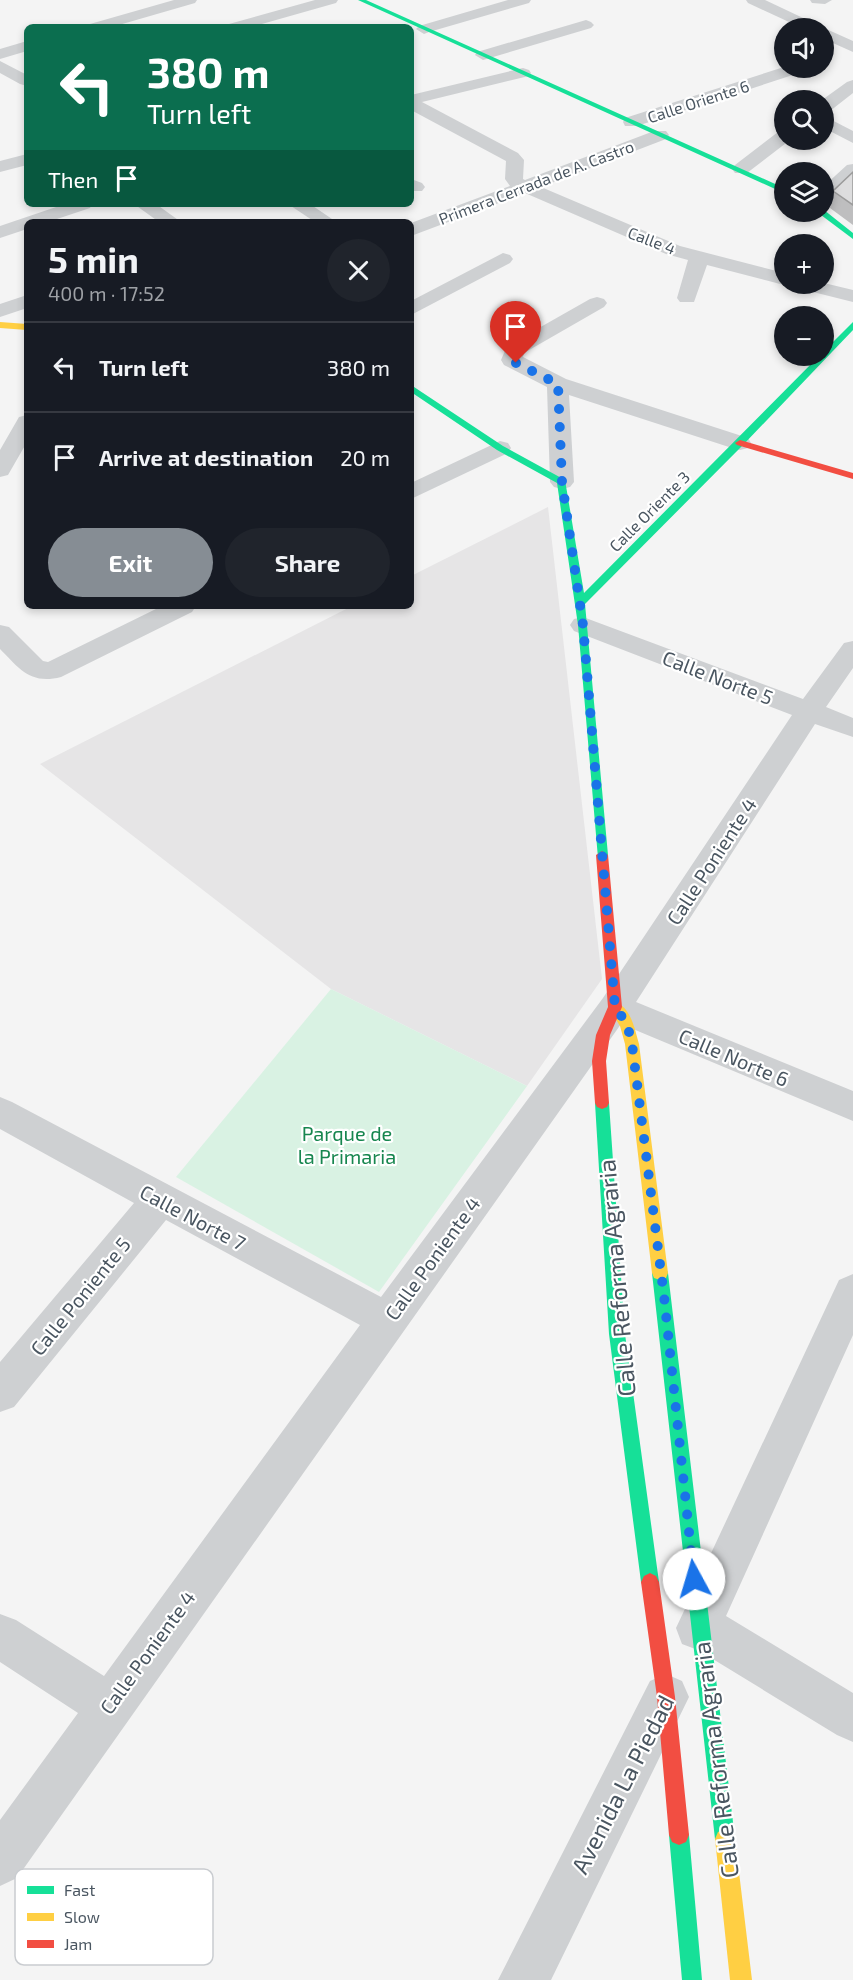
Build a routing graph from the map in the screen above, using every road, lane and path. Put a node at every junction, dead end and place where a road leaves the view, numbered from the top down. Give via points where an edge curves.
1 (190, 0) edge
2 (331, 0) edge
3 (361, 0) edge
4 (524, 0) edge
5 (753, 0) edge
6 (818, 0) edge
7 (825, 0) edge
8 (282, 14) junction
9 (792, 18) edge
10 (300, 23) dead end
11 (106, 24) edge
12 (245, 24) edge
13 (407, 24) edge
14 (414, 25) edge
15 (586, 25) dead end
16 (414, 27) edge
17 (834, 39) edge
18 (24, 47) edge
19 (853, 49) edge
20 (0, 54) edge
21 (483, 55) junction
22 (834, 56) edge
23 (0, 66) edge
24 (523, 74) junction
25 (774, 76) edge
26 (853, 85) edge
27 (24, 91) edge
28 (834, 99) edge
29 (414, 100) edge
30 (414, 103) edge
31 (631, 122) junction
32 (834, 127) edge
33 (660, 135) junction
34 (853, 138) edge
35 (774, 144) edge
36 (24, 160) edge
37 (0, 167) edge
38 (741, 169) junction
39 (853, 169) edge
40 (525, 186) junction
41 (774, 186) edge
42 (834, 186) edge
43 (74, 207) edge
44 (148, 207) edge
45 (302, 207) edge
46 (37, 219) edge
47 (167, 219) edge
48 (324, 219) dead end
49 (834, 222) edge
50 (24, 223) edge
51 (414, 229) edge
52 (0, 232) edge
53 (853, 237) edge
54 (699, 256) junction
55 (504, 259) dead end
56 (774, 276) edge
57 (834, 291) edge
58 (853, 296) edge
59 (687, 298) dead end
60 (24, 302) edge
61 (597, 303) dead end
62 (414, 307) edge
63 (0, 311) edge
64 (0, 325) edge
65 (853, 325) edge
66 (24, 327) edge
67 (558, 384) junction
68 (414, 390) edge
69 (0, 422) edge
70 (24, 423) edge
71 (24, 429) edge
72 (740, 443) junction
73 (500, 448) junction
74 (12, 463) edge
75 (853, 476) edge
76 (562, 482) junction
77 (414, 491) edge
78 (177, 609) edge
79 (582, 614) junction
80 (0, 633) edge
81 (853, 649) edge
82 (808, 712) junction
83 (853, 728) edge
84 (615, 1007) junction
85 (853, 1106) edge
86 (0, 1112) edge
87 (160, 1199) junction
88 (853, 1292) edge
89 (387, 1320) junction
90 (0, 1394) edge
91 (700, 1626) junction
92 (0, 1636) edge
93 (666, 1697) junction
94 (109, 1706) junction
95 (853, 1719) edge
96 (0, 1861) edge
97 (524, 1980) edge
98 (692, 1980) edge
99 (741, 1980) edge

1 - 11 street
2 - 8 street
3 - 13 main road
4 - 14 street
5 - 9 street
6 - 7 street
8 - 10 street
8 - 12 street
15 - 21 street
16 - 21 main road
17 - 19 street
18 - 20 street
19 - 22 street
21 - 24 main road
23 - 27 street
24 - 29 street
24 - 31 main road
25 - 31 street, Calle Oriente 6
26 - 28 street
30 - 40 street via 512,157 514,179
31 - 33 main road
32 - 34 street
33 - 38 main road
33 - 40 street, Primera Cerrada de A. Castro
35 - 38 street
36 - 37 street
38 - 41 main road
39 - 42 street
40 - 51 street, Primera Cerrada de A. Castro
40 - 54 street, Calle 4 via 638,235
43 - 46 street
44 - 47 street
45 - 48 street
49 - 53 main road
50 - 52 street
54 - 56 street, Calle 4
54 - 59 street
55 - 62 street
57 - 58 street
60 - 63 street
61 - 67 street via 512,354 516,363
64 - 66 main road
65 - 72 main road, Calle Oriente 3
67 - 72 street
67 - 76 street, Calle Reforma Agraria
68 - 73 main road
69 - 70 street
71 - 74 street
72 - 75 main road
72 - 79 main road, Calle Oriente 3
73 - 76 main road
73 - 77 street
76 - 79 main road, Calle Reforma Agraria
78 - 80 street via 51,671 35,669
79 - 82 street, Calle Norte 5
79 - 84 main road, Calle Reforma Agraria
81 - 82 street, Calle Poniente 4
82 - 83 street, Calle Norte 5
82 - 84 street, Calle Poniente 4
84 - 85 street, Calle Norte 6
84 - 89 street, Calle Poniente 4
84 - 91 main road, Calle Reforma Agraria via 627,1024 632,1044
84 - 93 main road, Calle Reforma Agraria via 603,1035 599,1060 617,1334
86 - 87 street, Calle Norte 7
87 - 89 street, Calle Norte 7
87 - 90 street, Calle Poniente 5
88 - 91 street, Avenida La Piedad
89 - 94 street, Calle Poniente 4
91 - 93 street, Avenida La Piedad
91 - 95 street
91 - 99 main road, Calle Reforma Agraria
92 - 94 street
93 - 97 street, Avenida La Piedad
93 - 98 main road, Calle Reforma Agraria
94 - 96 street, Calle Poniente 4

